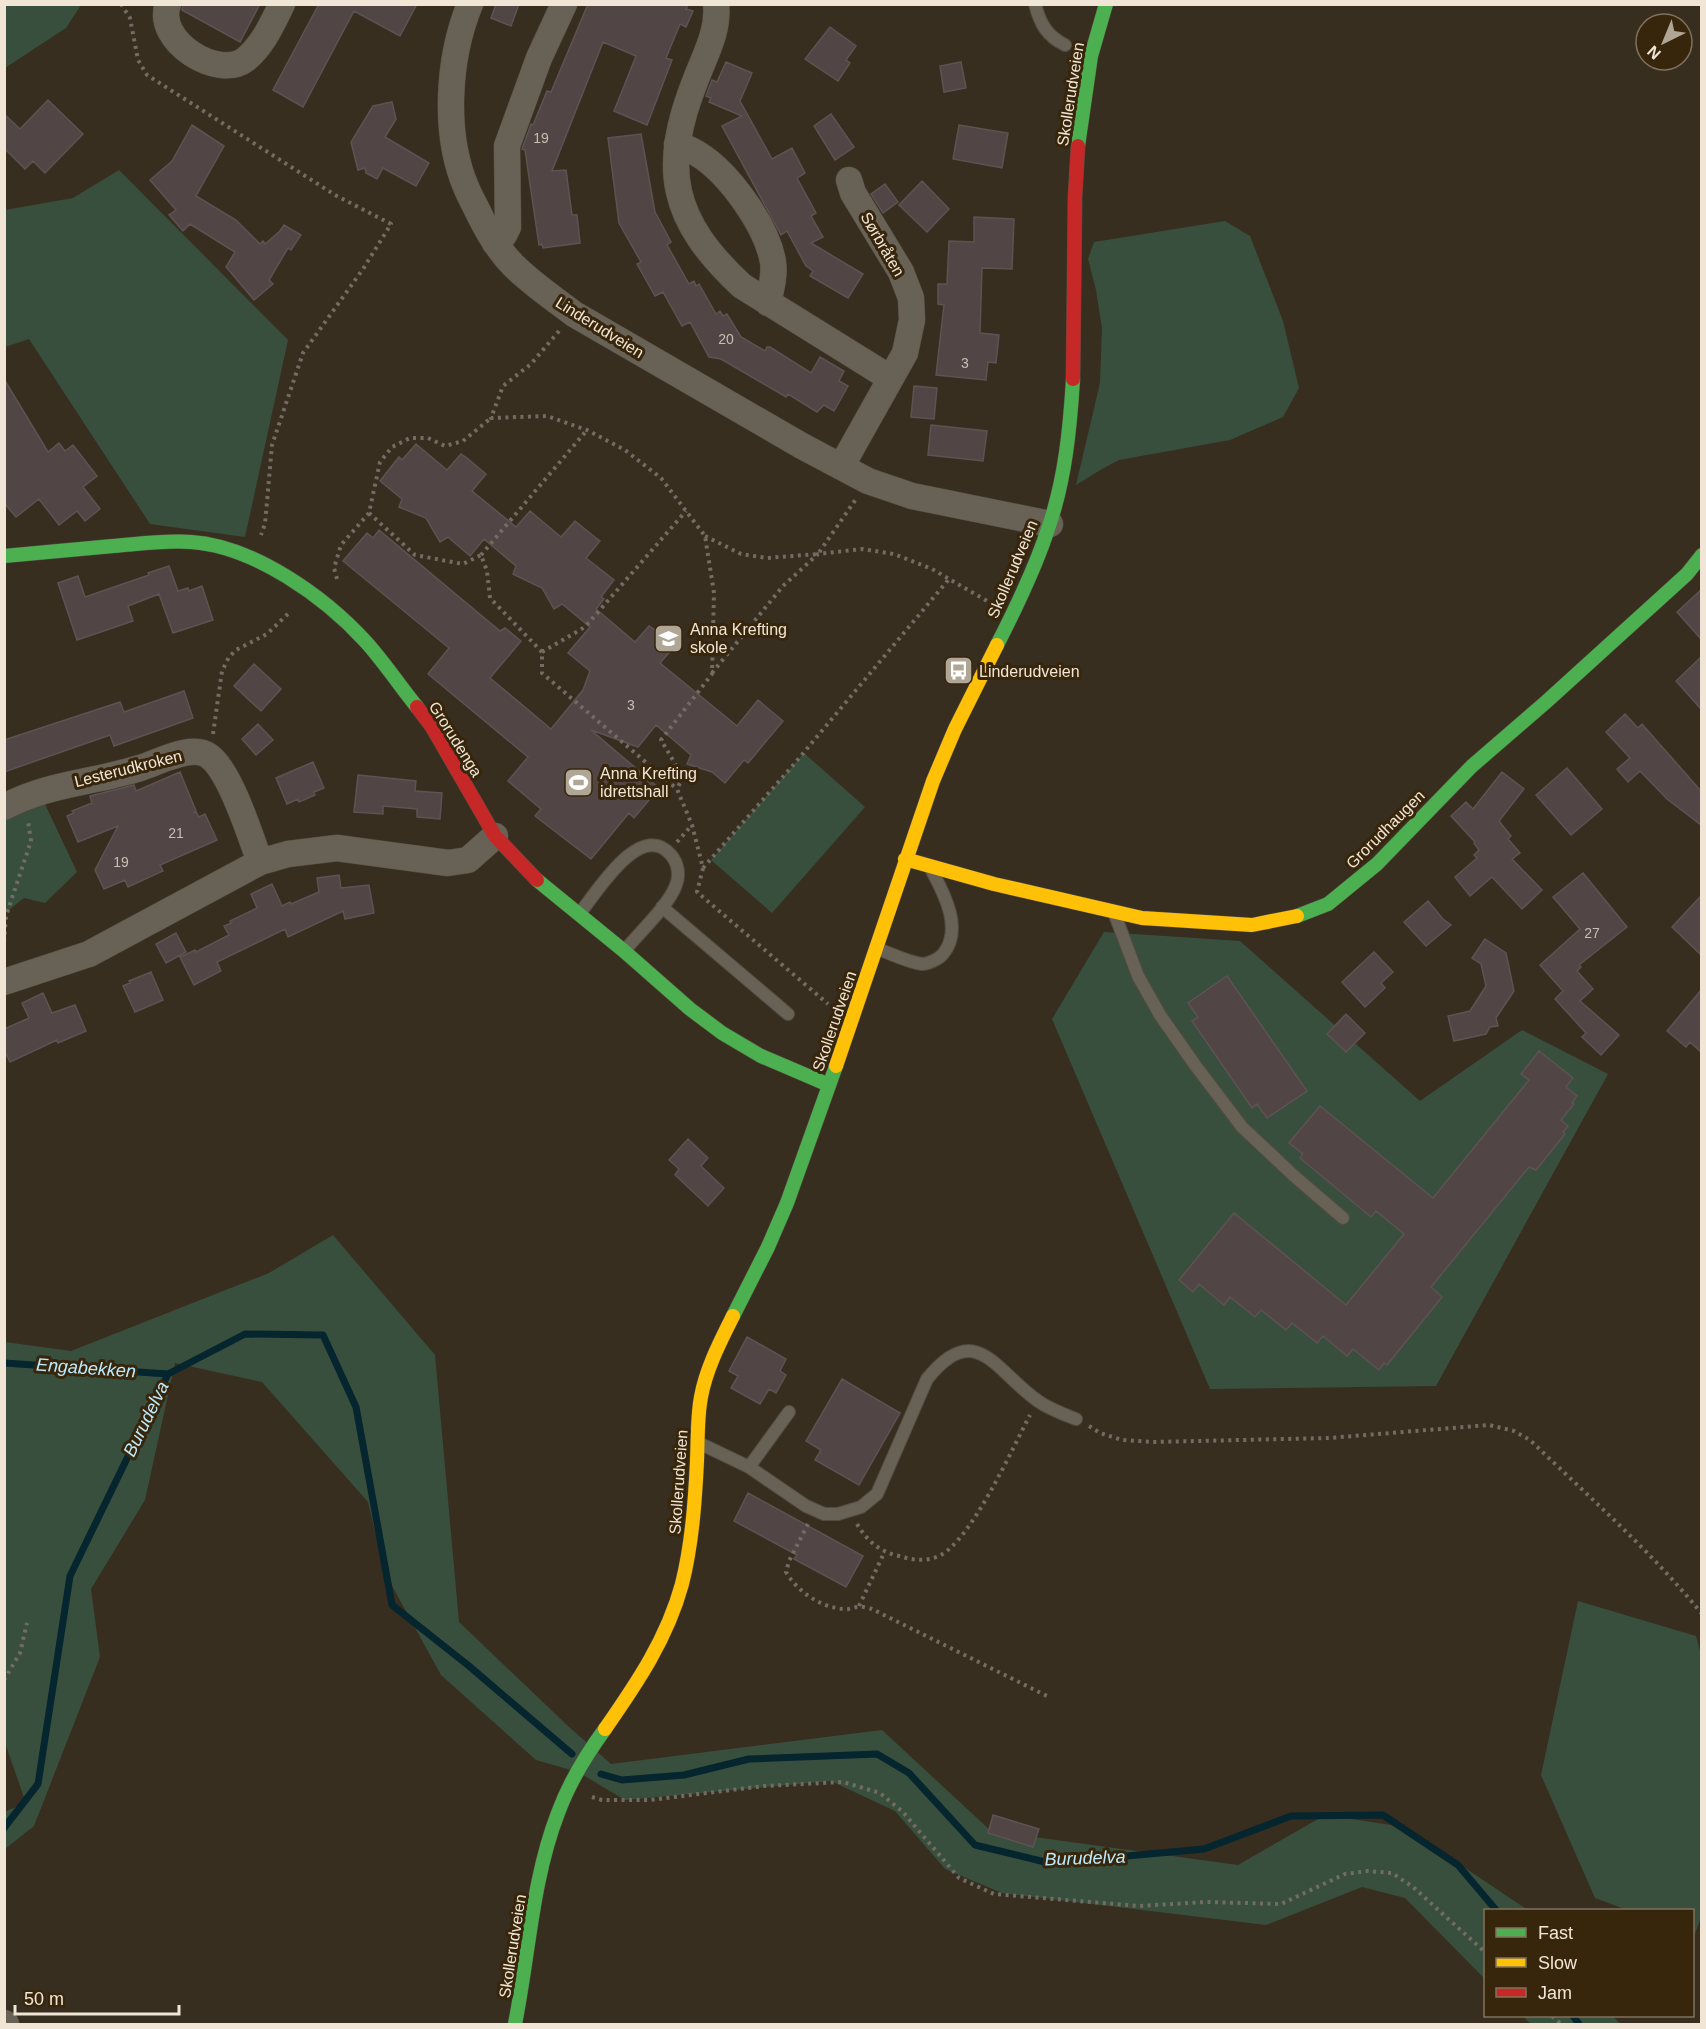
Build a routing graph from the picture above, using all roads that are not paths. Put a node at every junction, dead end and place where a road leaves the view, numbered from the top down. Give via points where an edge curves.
1 (168, 4) edge
2 (282, 4) edge
3 (470, 4) edge
4 (564, 4) edge
5 (716, 4) edge
6 (1035, 4) edge
7 (1106, 4) edge
8 (1065, 45) dead end
9 (677, 144) junction
10 (849, 180) dead end
11 (495, 243) junction
12 (768, 303) junction
13 (891, 378) junction
14 (841, 467) junction
15 (1050, 524) junction
16 (1701, 555) edge
17 (4, 556) edge
18 (15, 802) edge
19 (495, 836) junction
20 (905, 859) junction
21 (260, 862) junction
22 (929, 866) junction
23 (662, 907) junction
24 (1113, 911) junction
25 (580, 914) junction
26 (876, 949) junction
27 (624, 951) junction
28 (4, 981) edge
29 (788, 1014) dead end
30 (829, 1085) junction
31 (1343, 1218) dead end
32 (789, 1412) dead end
33 (1076, 1419) road end
34 (698, 1443) junction
35 (749, 1467) junction
36 (515, 2025) edge

1 - 2 street via 169,31 182,47 223,66 245,61 264,39
3 - 11 street, Linderudveien via 461,27 452,79 455,148 465,186
4 - 11 street via 539,58 507,146 508,227
5 - 9 street via 712,39 679,125
6 - 8 lane via 1040,23
7 - 15 street, Skollerudveien via 1080,119 1072,384 1059,492
9 - 12 street via 677,185 685,216 721,267
9 - 12 street via 699,155 724,176 768,241 773,279
10 - 13 street, Sørbråten via 853,193 902,272 911,298 909,339
11 - 14 street, Linderudveien via 521,272 574,314
12 - 13 street
13 - 14 street, Sørbråten
14 - 15 street, Linderudveien via 912,496
15 - 20 street, Skollerudveien via 1037,561 945,752
16 - 24 street, Grorudhaugen via 1687,574 1472,766 1377,864 1328,904 1301,915 1252,925 1142,918
17 - 19 street, Grorudenga via 192,542 253,559 288,578 335,611 367,643 432,727
18 - 21 street, Lesterudkroken via 57,786 197,751 207,754 228,782
19 - 21 street via 468,860 448,862 337,848
19 - 25 street, Grorudenga via 535,878
20 - 22 street, Grorudhaugen
20 - 26 street, Skollerudveien
21 - 28 street via 89,954
22 - 24 street, Grorudhaugen
22 - 26 lane via 951,916 949,946 940,957 925,964
23 - 25 lane via 677,884 679,873 669,852 653,845 632,851
23 - 27 lane
23 - 29 lane
24 - 31 lane via 1138,976 1195,1065 1242,1127
25 - 27 street, Grorudenga
26 - 30 street, Skollerudveien
27 - 30 street, Grorudenga via 722,1033 761,1056
30 - 34 street, Skollerudveien via 784,1211 707,1375 699,1409
32 - 35 lane
33 - 35 lane via 1038,1401 983,1355 964,1349 951,1354 927,1379 877,1494 861,1507 824,1514
34 - 35 lane
34 - 36 street, Skollerudveien via 690,1552 683,1583 657,1651 570,1785 557,1815 535,1898

